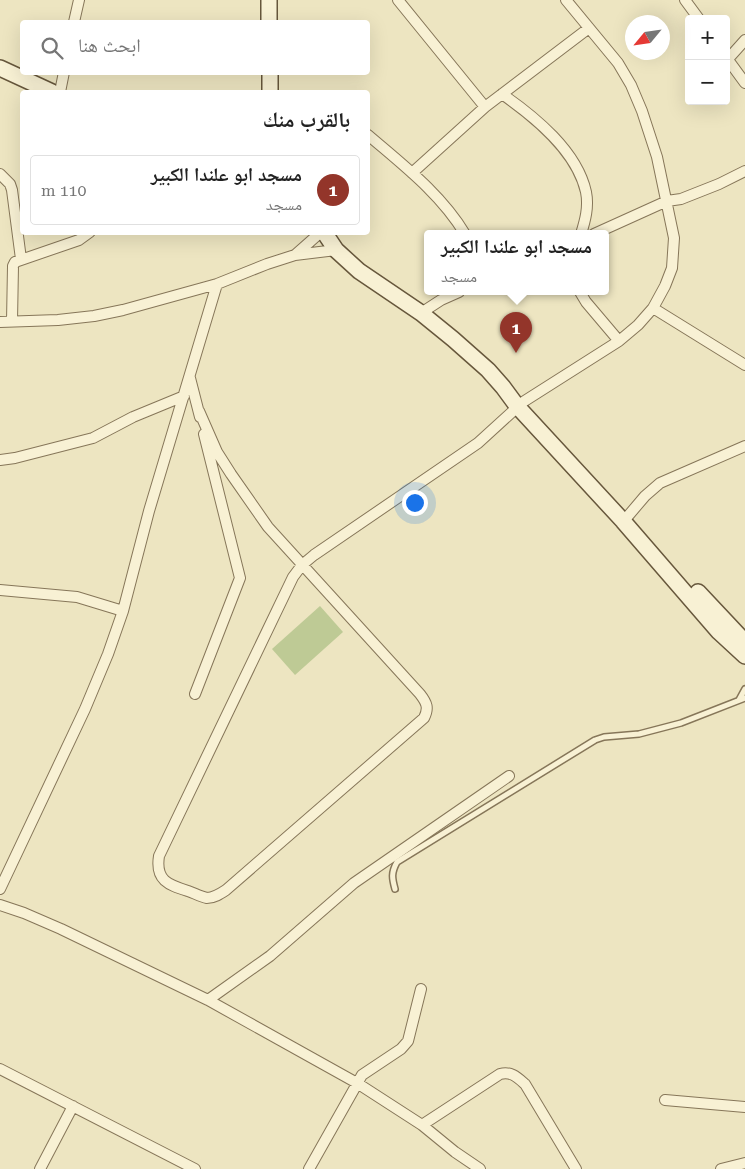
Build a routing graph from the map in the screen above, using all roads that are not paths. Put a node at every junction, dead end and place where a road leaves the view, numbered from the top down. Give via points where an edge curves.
1 (79, 0) edge
2 (270, 0) edge
3 (398, 0) edge
4 (566, 0) edge
5 (686, 0) edge
6 (696, 15) edge
7 (74, 20) edge
8 (270, 20) edge
9 (589, 28) junction
10 (745, 40) edge
11 (730, 55) edge
12 (728, 60) edge
13 (0, 68) edge
14 (63, 75) edge
15 (270, 75) edge
16 (745, 83) edge
17 (48, 90) edge
18 (60, 90) edge
19 (270, 90) edge
20 (502, 94) junction
21 (485, 107) junction
22 (370, 137) edge
23 (745, 171) edge
24 (412, 173) junction
25 (0, 174) edge
26 (667, 201) junction
27 (462, 230) edge
28 (582, 230) edge
29 (603, 230) edge
30 (86, 235) edge
31 (318, 235) edge
32 (324, 235) edge
33 (336, 250) junction
34 (295, 255) junction
35 (21, 259) junction
36 (217, 284) junction
37 (452, 295) edge
38 (582, 295) edge
39 (653, 308) junction
40 (421, 313) junction
41 (0, 322) edge
42 (12, 322) junction
43 (619, 341) junction
44 (745, 365) edge
45 (190, 377) junction
46 (184, 396) junction
47 (520, 404) junction
48 (198, 411) junction
49 (745, 446) edge
50 (0, 460) edge
51 (628, 516) junction
52 (302, 565) junction
53 (0, 590) edge
54 (122, 611) junction
55 (745, 642) edge
56 (745, 656) edge
57 (745, 689) edge
58 (195, 694) dead end
59 (745, 698) edge
60 (739, 700) junction
61 (509, 776) dead end
62 (0, 889) edge
63 (395, 889) dead end
64 (0, 905) edge
65 (421, 989) dead end
66 (208, 1000) junction
67 (0, 1069) edge
68 (358, 1083) junction
69 (665, 1100) dead end
70 (73, 1106) junction
71 (745, 1107) edge
72 (422, 1125) junction
73 (745, 1163) edge
74 (40, 1169) edge
75 (195, 1169) edge
76 (310, 1169) edge
77 (480, 1169) edge
78 (576, 1169) edge
79 (720, 1169) edge

1 - 7 street
2 - 8 street
3 - 21 street
4 - 9 street
5 - 6 street
9 - 20 street
9 - 26 street via 618,63 631,85 657,157
10 - 11 street
12 - 16 street
13 - 17 street
14 - 18 street
15 - 19 street
20 - 21 street
20 - 28 street via 549,132 579,173 586,192 587,209
21 - 24 street
22 - 24 street
23 - 26 street via 681,199
24 - 27 street via 442,203
25 - 35 street via 12,190
26 - 29 street
26 - 39 street via 674,238 672,268
30 - 35 street
31 - 34 street
32 - 33 street
33 - 34 street
33 - 40 street via 360,272
34 - 36 street
35 - 42 street via 13,266
36 - 42 street via 94,316
36 - 45 street
37 - 40 street
38 - 43 street
39 - 43 street
39 - 44 street
40 - 47 street via 460,345
41 - 42 street
43 - 47 street
45 - 46 street
45 - 48 street
46 - 50 street via 93,438
46 - 54 street
47 - 51 street
47 - 52 street via 478,443
47 - 56 street via 719,632
48 - 52 street via 217,452 248,501
48 - 58 street via 240,578
49 - 51 street via 660,483
51 - 55 street
52 - 52 street via 293,577 159,856 160,871 168,884 207,898 226,890 424,718 428,711 420,694
53 - 54 street via 77,597
54 - 62 street via 85,709
57 - 60 lane
59 - 60 lane
60 - 63 lane via 681,723 639,734 595,740 397,862 391,877
61 - 66 street via 354,883 270,956
64 - 66 street via 61,929
65 - 68 street via 408,1041 362,1074
66 - 68 street
67 - 70 street
68 - 72 street
68 - 76 street
69 - 71 street
70 - 74 street
70 - 75 street
72 - 77 street
72 - 78 street via 500,1074 512,1074 525,1084
73 - 79 street

